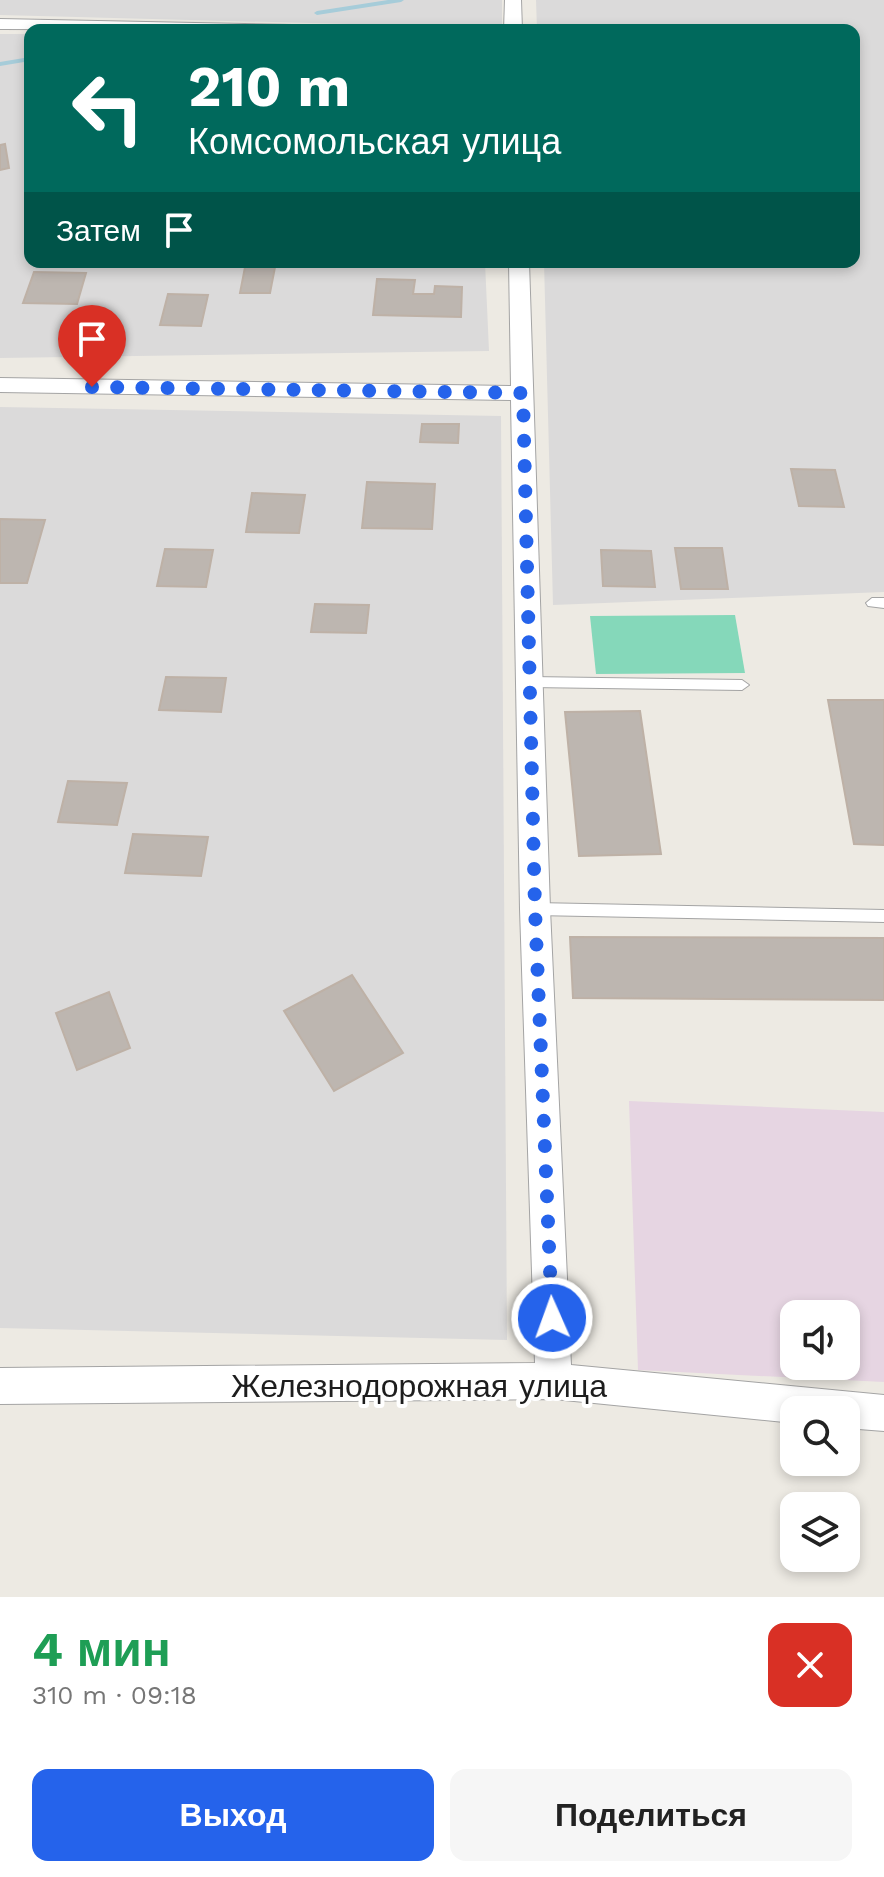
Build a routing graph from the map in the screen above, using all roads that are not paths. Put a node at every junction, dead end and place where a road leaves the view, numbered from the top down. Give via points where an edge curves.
1 (513, 0) edge
2 (0, 24) edge
3 (207, 24) edge
4 (513, 24) edge
5 (519, 268) edge
6 (0, 385) edge
7 (523, 393) junction
8 (530, 682) junction
9 (742, 685) dead end
10 (535, 909) junction
11 (884, 916) edge
12 (554, 1381) junction
13 (0, 1386) edge
14 (884, 1413) edge

1 - 4 street
2 - 3 street
5 - 7 street
6 - 7 street
7 - 8 street
8 - 9 lane
8 - 10 street
10 - 11 lane
10 - 12 street
12 - 13 street, Железнодорожная улица
12 - 14 street, Железнодорожная улица

